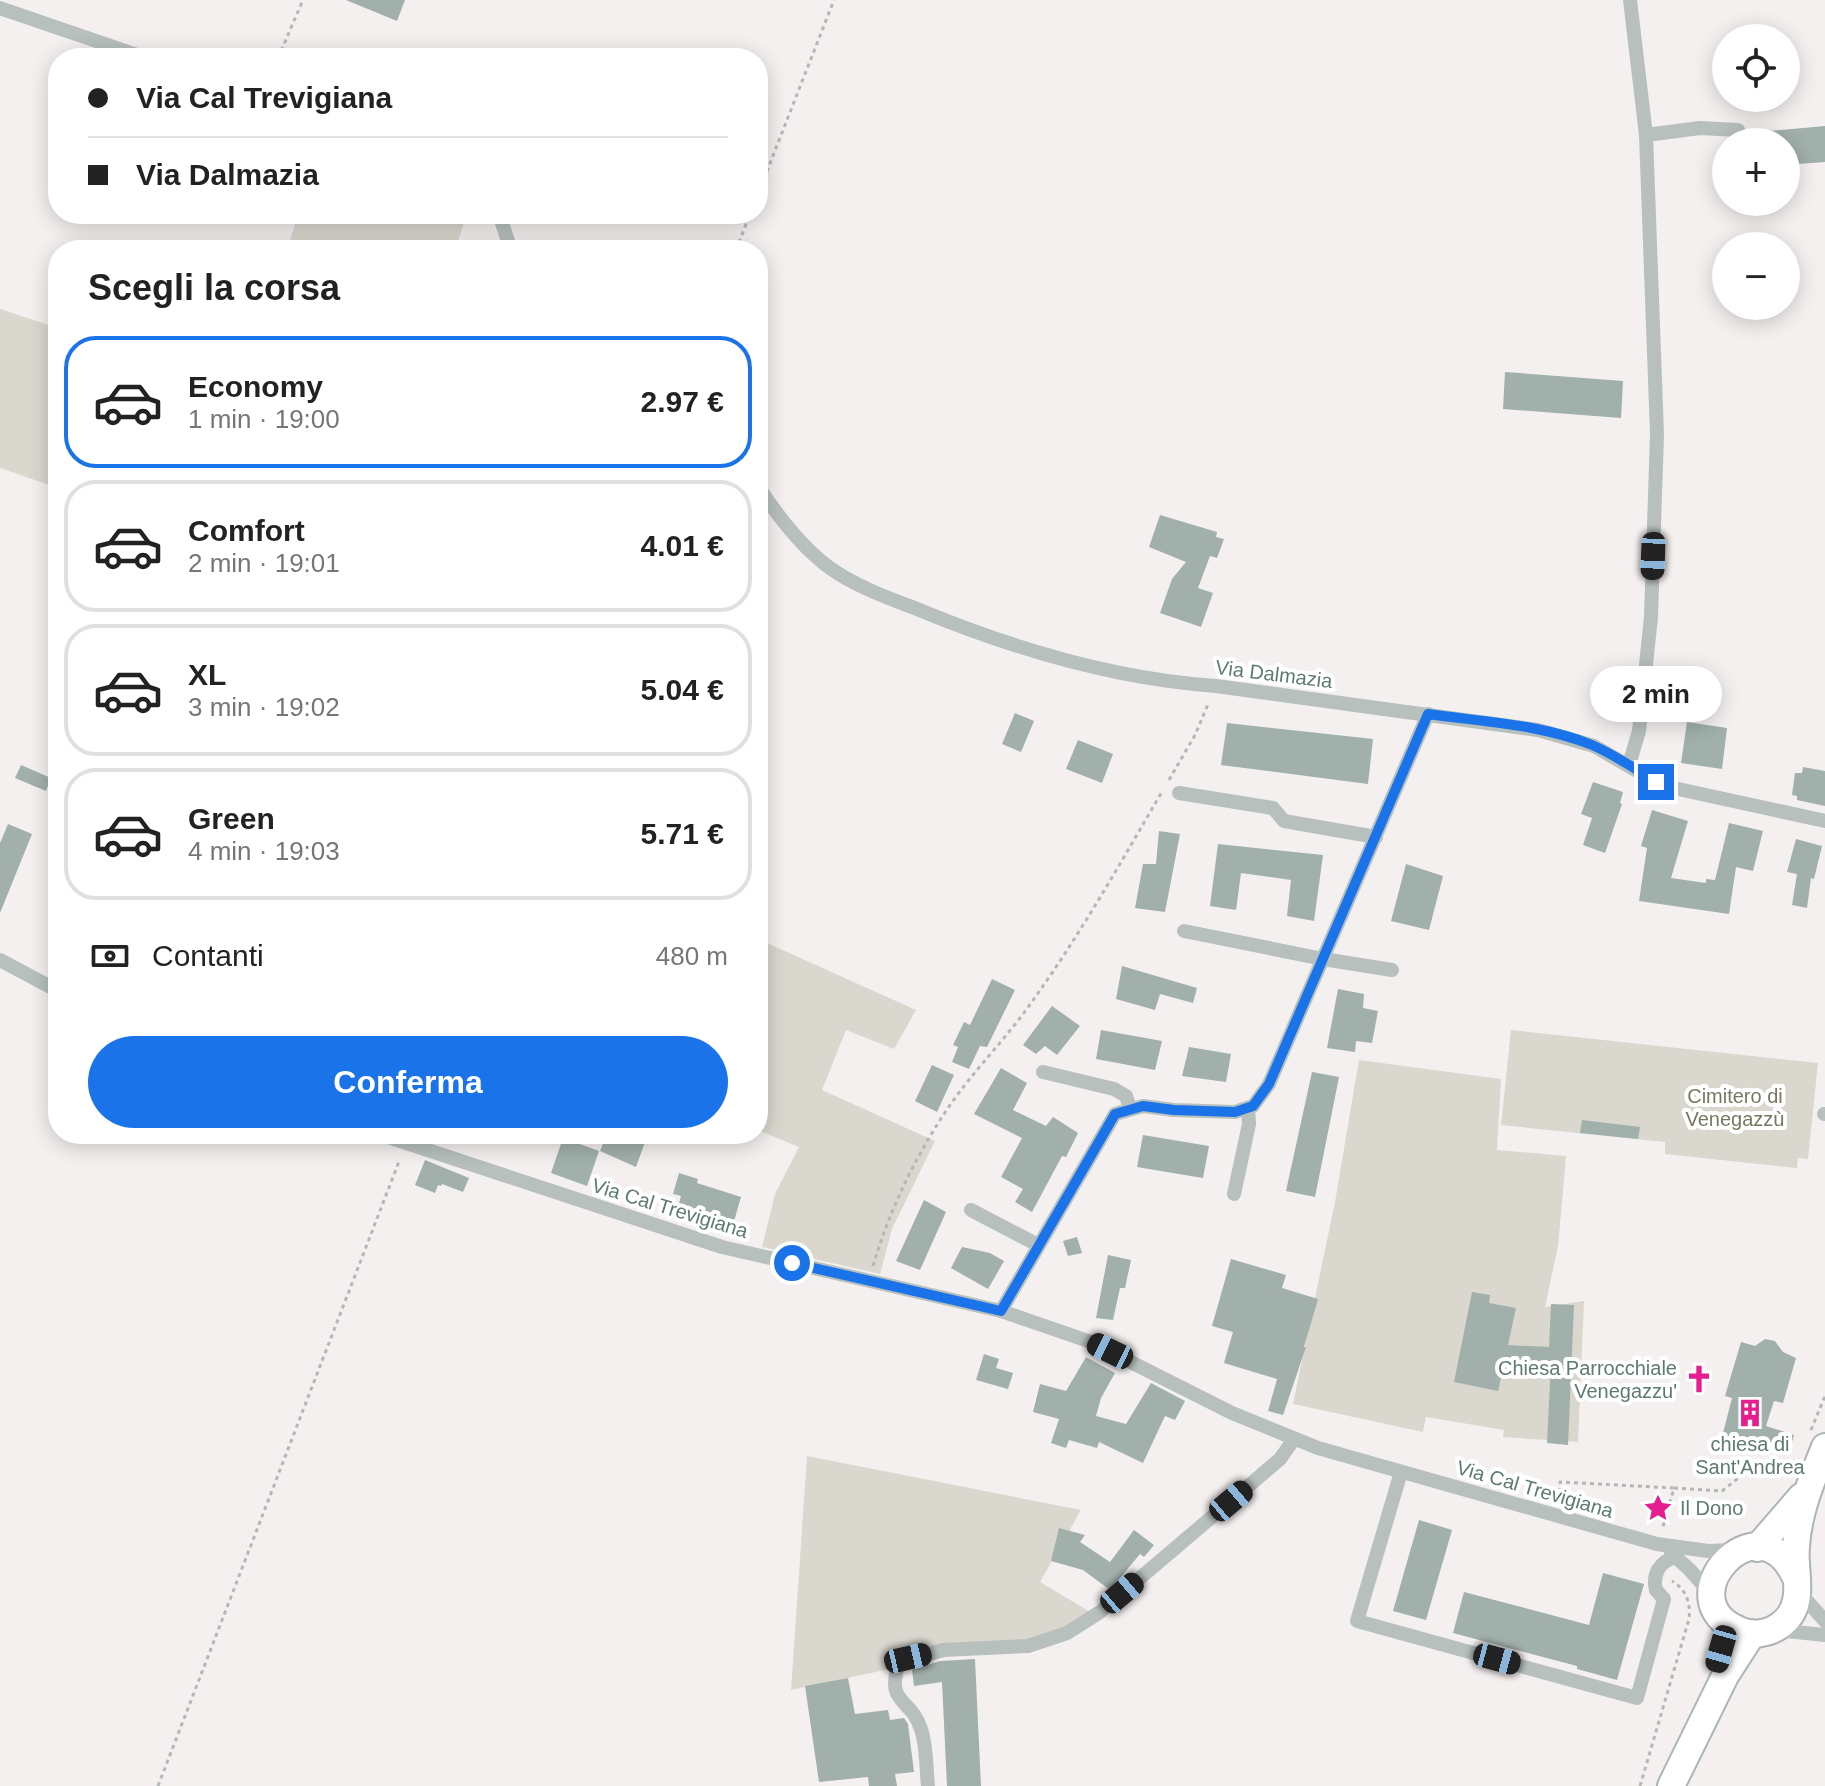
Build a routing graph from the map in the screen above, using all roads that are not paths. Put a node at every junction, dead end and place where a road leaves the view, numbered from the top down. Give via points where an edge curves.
1 (1630, 0) edge
2 (0, 8) edge
3 (117, 48) edge
4 (1712, 129) edge
5 (1646, 135) junction
6 (768, 501) edge
7 (1428, 714) junction
8 (1629, 765) junction
9 (1179, 793) dead end
10 (1825, 821) edge
11 (1376, 837) junction
12 (1184, 931) dead end
13 (1323, 959) junction
14 (0, 960) edge
15 (1392, 970) dead end
16 (48, 986) edge
17 (1043, 1072) dead end
18 (1130, 1108) junction
19 (1248, 1108) junction
20 (409, 1144) edge
21 (1234, 1194) dead end
22 (971, 1210) dead end
23 (1038, 1245) junction
24 (1001, 1311) junction
25 (1294, 1439) junction
26 (1812, 1445) edge
27 (1401, 1472) junction
28 (1810, 1484) junction
29 (1659, 1538) junction
30 (1751, 1548) junction
31 (1676, 1557) junction
32 (1797, 1584) junction
33 (1712, 1595) junction
34 (1825, 1621) edge
35 (1751, 1629) junction
36 (1825, 1635) edge
37 (928, 1786) edge
38 (1671, 1786) edge

1 - 5 street
2 - 3 street
4 - 5 street
5 - 8 street via 1657,450 1651,617 1639,731
6 - 7 street, Via Dalmazia via 817,558 839,574 958,626 1027,649 1166,682
7 - 8 street, Via Dalmazia via 1563,736
7 - 11 street
8 - 10 street, Via Dalmazia via 1669,787
9 - 11 street via 1273,808 1284,821
11 - 13 street
12 - 13 street
13 - 15 street
13 - 19 street via 1269,1084
14 - 16 street
17 - 18 street via 1114,1089 1126,1096
18 - 19 street
18 - 23 street via 1115,1114
19 - 21 street
20 - 24 street, Via Cal Trevigiana via 722,1247
22 - 23 street
23 - 24 street
24 - 25 street, Via Cal Trevigiana via 1091,1342
25 - 27 street, Via Cal Trevigiana
25 - 37 street via 1280,1459 1100,1612 1067,1633 1028,1646 943,1650 899,1663 893,1681 922,1731
26 - 28 main road
27 - 29 street, Via Cal Trevigiana
27 - 31 street via 1357,1621 1637,1698 1664,1599 1656,1590 1656,1573
28 - 30 main road via 1786,1517
28 - 32 main road via 1798,1527
29 - 30 street, Via Cal Trevigiana via 1708,1551
29 - 31 street, Via Cal Trevigiana
30 - 32 main road via 1781,1556
30 - 33 main road via 1732,1554 1718,1569
31 - 33 street, Via Cal Trevigiana
32 - 34 street
32 - 35 main road via 1788,1618
33 - 35 main road via 1715,1606
35 - 36 street
35 - 38 main road

